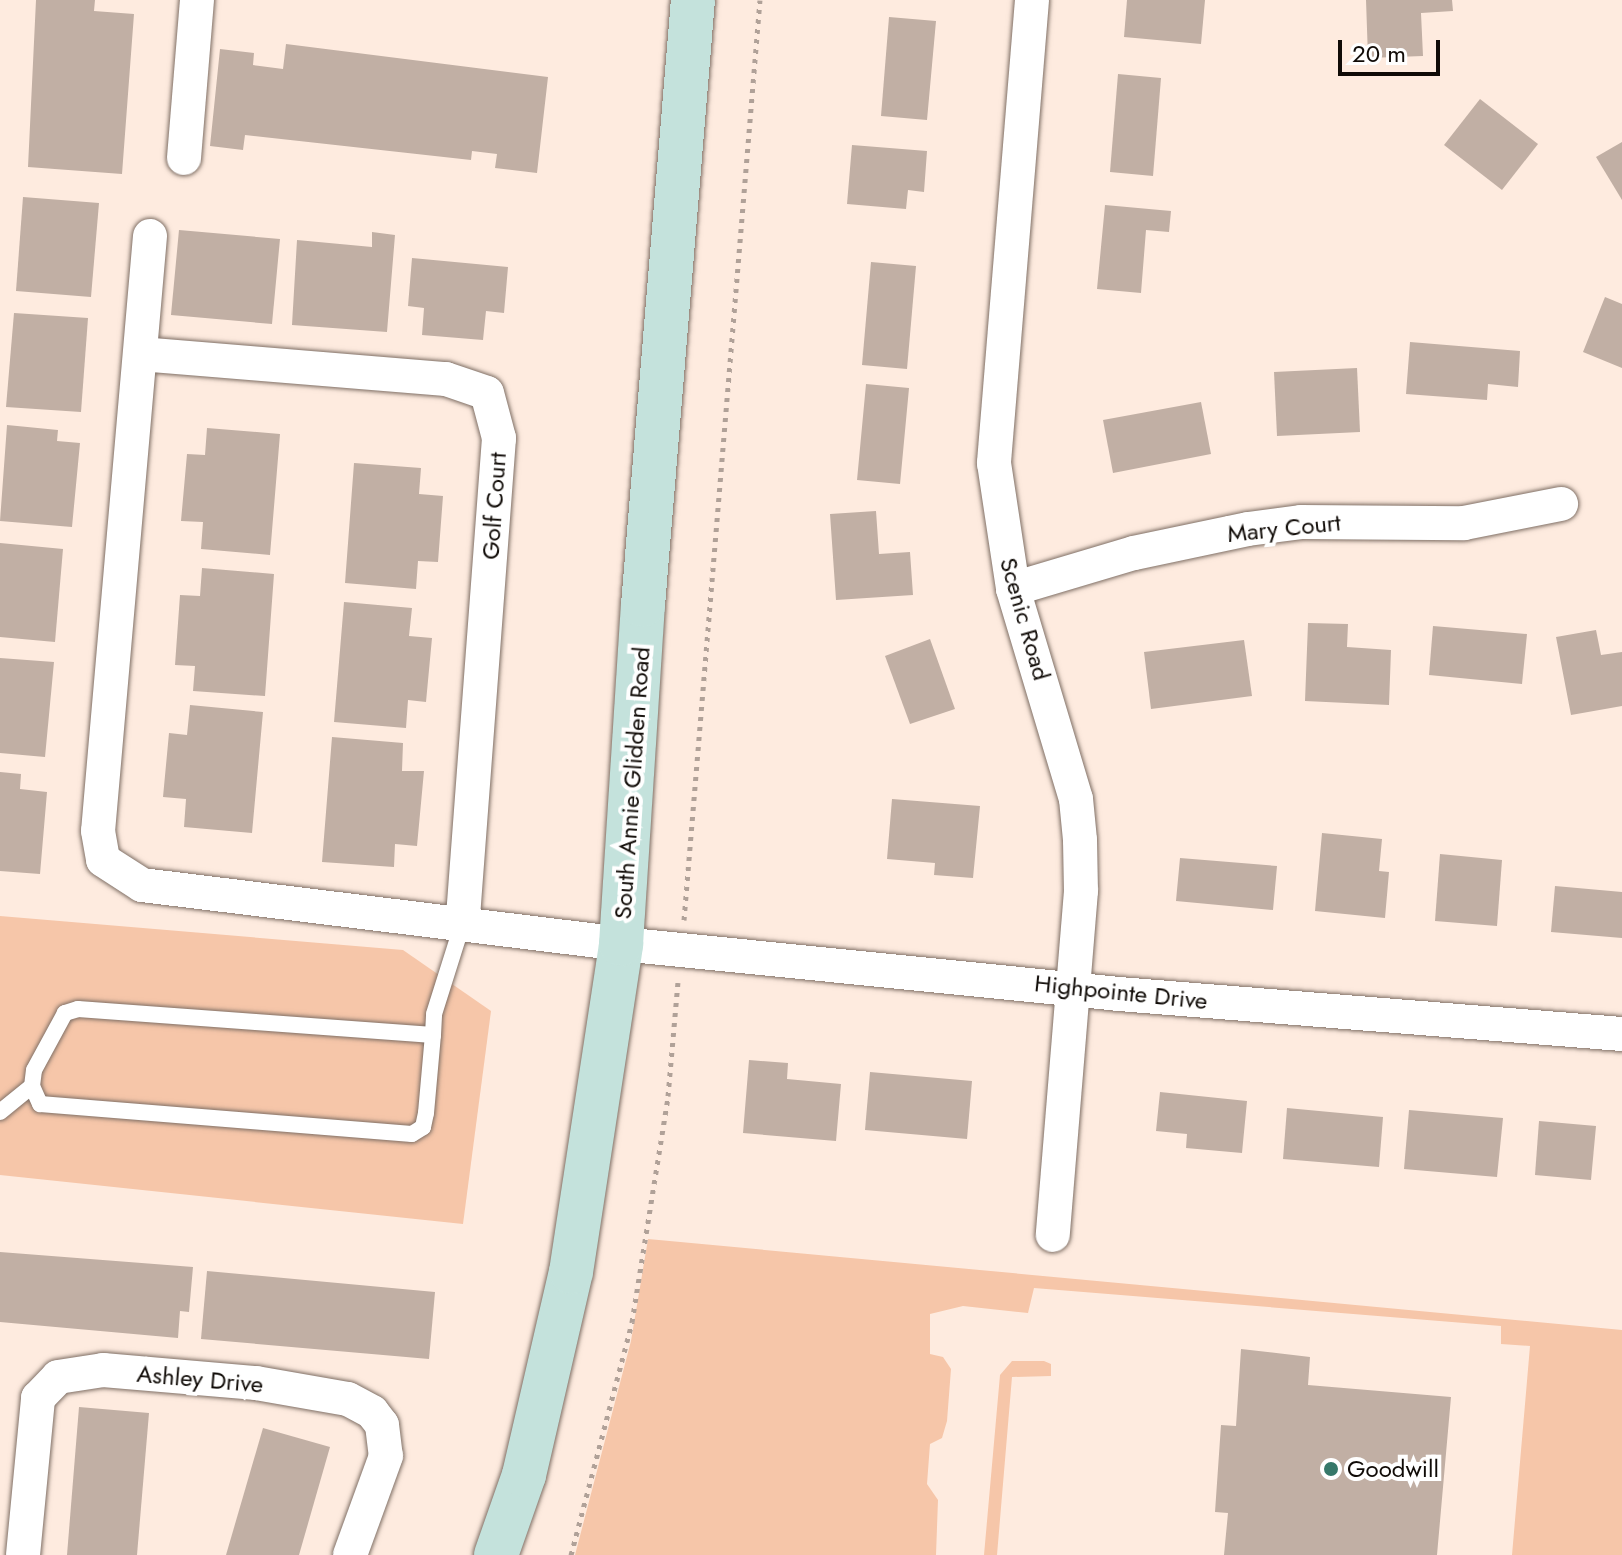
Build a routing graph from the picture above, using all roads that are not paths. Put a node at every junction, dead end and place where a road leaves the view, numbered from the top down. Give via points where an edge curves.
1 (197, 0) edge
2 (693, 0) edge
3 (1032, 0) edge
4 (184, 158) dead end
5 (150, 236) dead end
6 (140, 354) junction
7 (1561, 504) dead end
8 (1013, 589) junction
9 (463, 922) junction
10 (621, 944) junction
11 (1073, 989) junction
12 (1622, 1034) edge
13 (433, 1035) junction
14 (32, 1086) junction
15 (0, 1112) edge
16 (1053, 1235) dead end
17 (23, 1555) edge
18 (350, 1555) edge
19 (496, 1555) edge

1 - 4 street
2 - 10 main road, South Annie Glidden Road via 644,589
3 - 8 street, Scenic Road via 994,463
5 - 6 street
6 - 9 street via 98,831 103,860 142,885
6 - 9 street, Golf Court via 446,379 487,393 499,438
7 - 8 street, Mary Court via 1464,523 1301,522 1248,529 1134,553
8 - 11 street, Scenic Road via 1076,799 1081,891
9 - 10 street
9 - 13 lane
10 - 11 street, Highpointe Drive
10 - 19 main road, South Annie Glidden Road via 571,1272 524,1475
11 - 12 street, Highpointe Drive
11 - 16 street, Scenic Road
13 - 14 lane via 78,1009 65,1013 34,1070
13 - 14 lane via 423,1127 412,1134 40,1104
14 - 15 lane
17 - 18 street, Ashley Drive via 38,1398 58,1377 103,1370 256,1383 348,1399 372,1412 382,1425 386,1456

